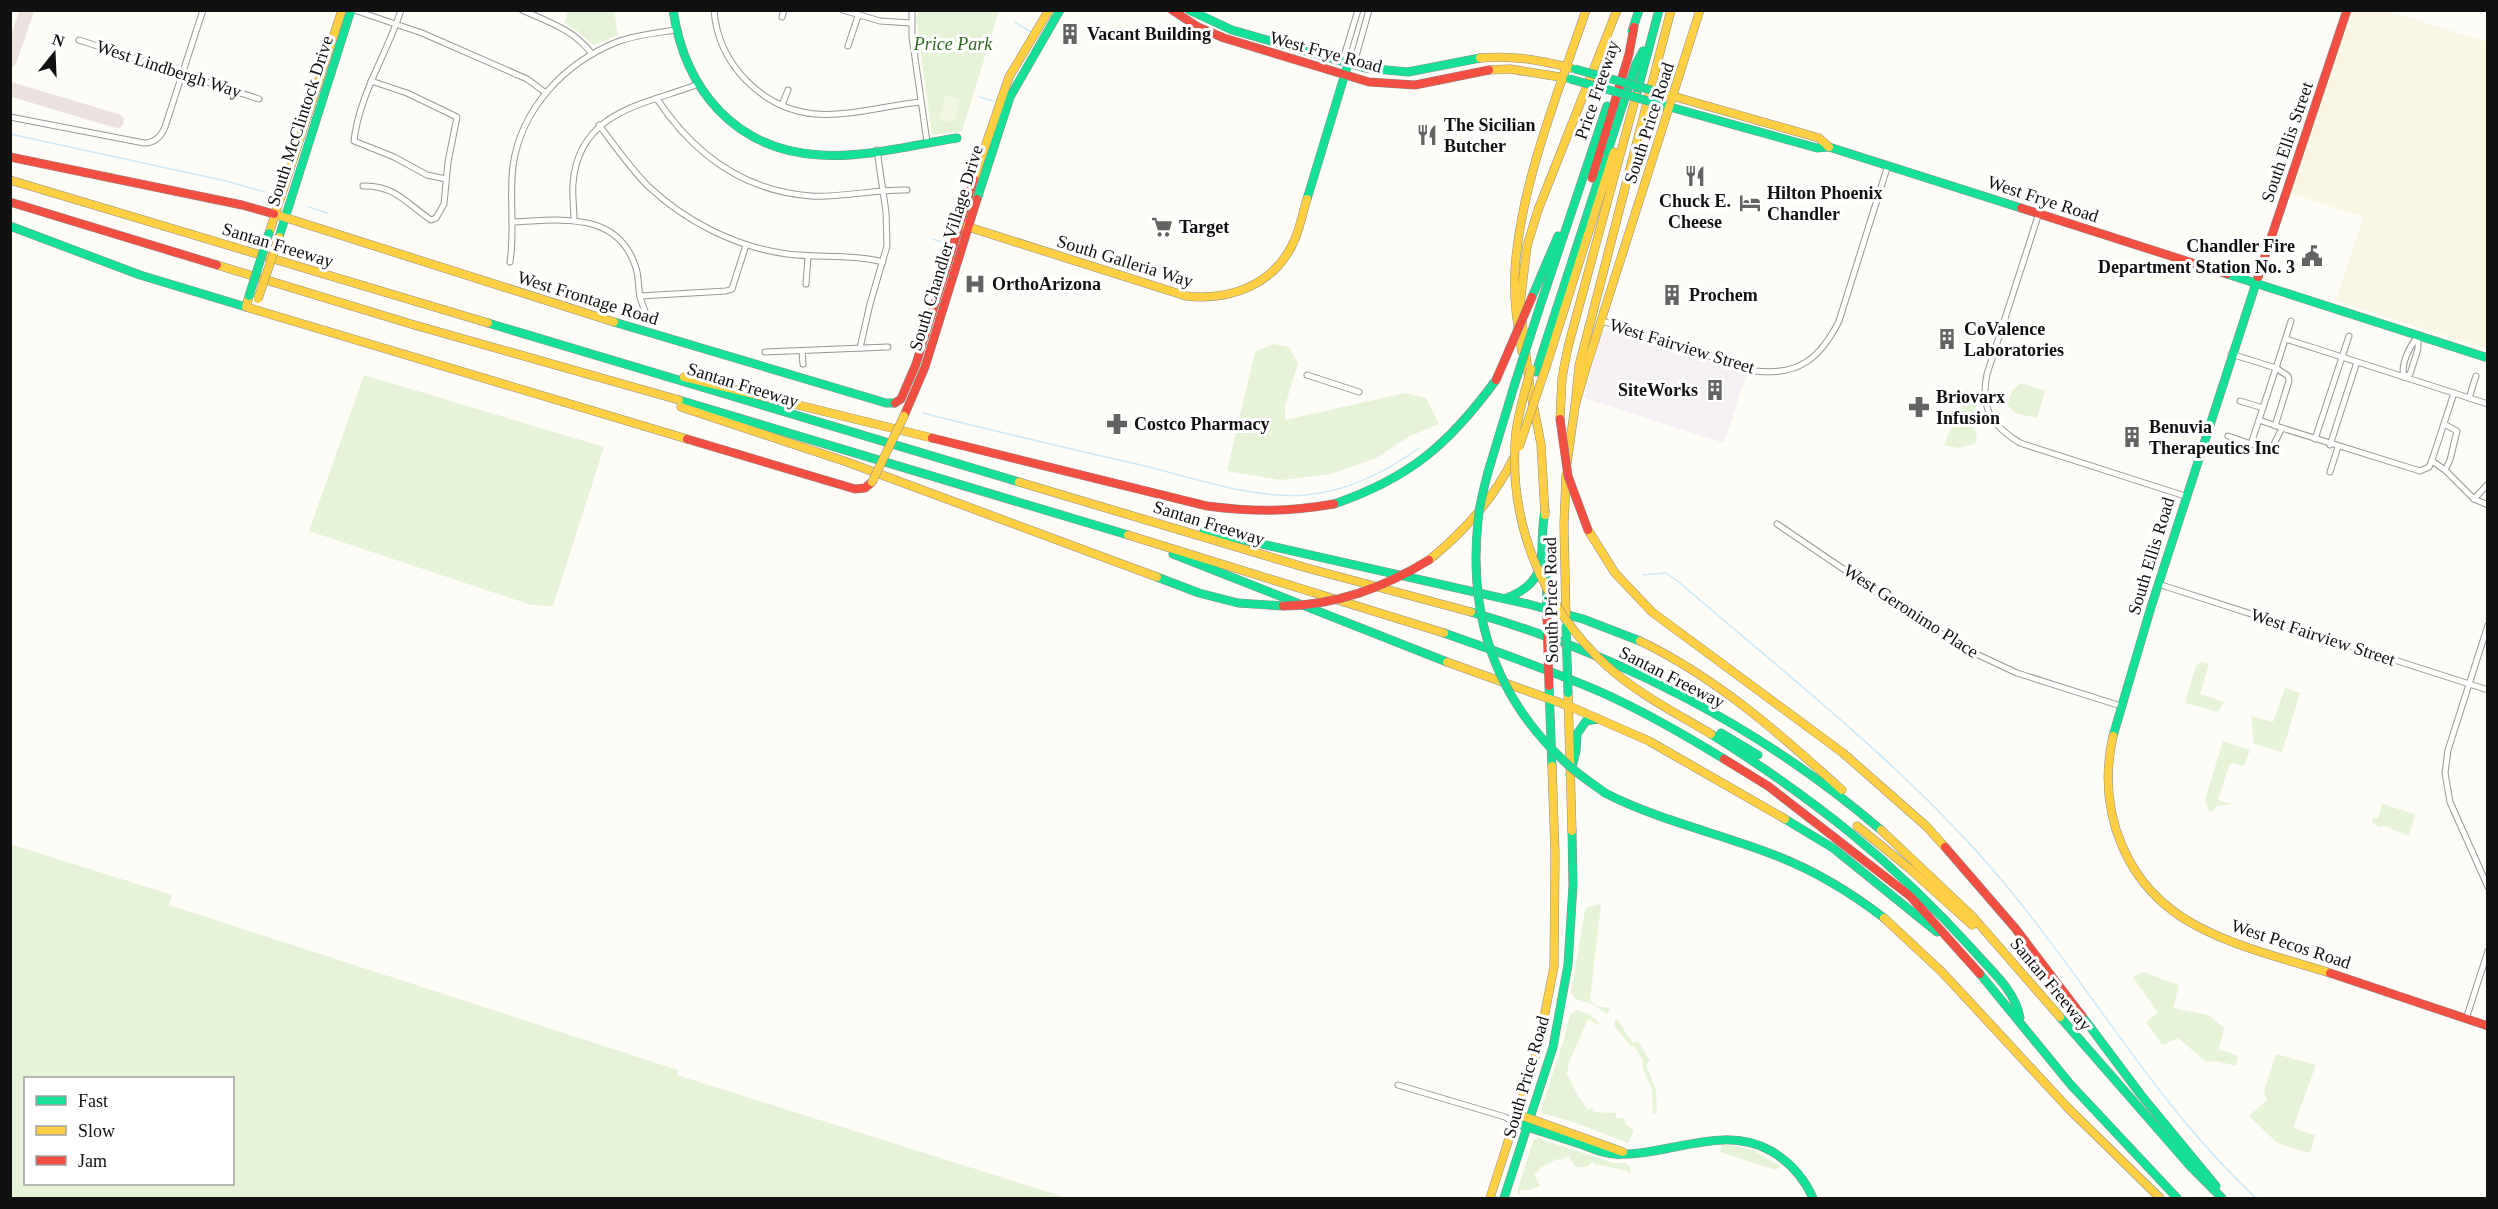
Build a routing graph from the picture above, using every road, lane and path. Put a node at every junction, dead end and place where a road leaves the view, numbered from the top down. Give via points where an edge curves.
1 (203, 10) edge
2 (342, 10) edge
3 (352, 10) edge
4 (401, 10) edge
5 (522, 10) edge
6 (673, 10) edge
7 (714, 10) edge
8 (843, 10) edge
9 (912, 10) edge
10 (1049, 10) edge
11 (1060, 10) edge
12 (1172, 10) edge
13 (1189, 10) edge
14 (1358, 10) edge
15 (1369, 10) edge
16 (1586, 10) edge
17 (1617, 10) edge
18 (1639, 10) edge
19 (1659, 10) edge
20 (1671, 10) edge
21 (1700, 10) edge
22 (2347, 10) edge
23 (858, 16) junction
24 (911, 23) junction
25 (396, 24) junction
26 (1634, 27) junction
27 (675, 30) junction
28 (1652, 33) junction
29 (79, 40) dead end
30 (848, 46) dead end
31 (592, 54) junction
32 (1348, 64) junction
33 (1570, 68) junction
34 (183, 72) junction
35 (1345, 75) junction
36 (1566, 78) junction
37 (371, 81) junction
38 (696, 85) junction
39 (789, 90) dead end
40 (546, 93) junction
41 (1673, 97) junction
42 (259, 99) dead end
43 (657, 99) junction
44 (921, 102) junction
45 (782, 105) junction
46 (1670, 107) junction
47 (1739, 116) junction
48 (10, 117) edge
49 (599, 125) junction
50 (1736, 125) junction
51 (957, 138) dead end
52 (927, 142) junction
53 (1829, 147) junction
54 (877, 150) junction
55 (10, 157) edge
56 (1888, 165) junction
57 (1582, 178) junction
58 (446, 179) junction
59 (10, 180) edge
60 (363, 186) dead end
61 (883, 190) junction
62 (907, 190) dead end
63 (10, 202) edge
64 (2039, 213) junction
65 (274, 214) junction
66 (285, 217) junction
67 (574, 220) junction
68 (512, 222) junction
69 (10, 226) edge
70 (963, 226) junction
71 (746, 245) junction
72 (808, 256) junction
73 (510, 262) dead end
74 (883, 262) junction
75 (2255, 283) junction
76 (806, 284) dead end
77 (640, 297) junction
78 (246, 307) junction
79 (255, 309) junction
80 (646, 314) dead end
81 (1602, 321) junction
82 (2291, 321) dead end
83 (2349, 336) dead end
84 (2418, 336) junction
85 (2286, 339) junction
86 (888, 347) dead end
87 (860, 348) junction
88 (802, 351) junction
89 (765, 352) dead end
90 (2231, 354) junction
91 (2341, 357) junction
92 (2487, 358) edge
93 (2357, 362) junction
94 (545, 363) junction
95 (622, 363) junction
96 (803, 364) dead end
97 (2276, 368) junction
98 (1534, 370) junction
99 (1307, 375) dead end
100 (2476, 376) dead end
101 (2404, 377) junction
102 (1530, 389) junction
103 (1359, 392) dead end
104 (2454, 393) junction
105 (2469, 398) junction
106 (2240, 401) dead end
107 (895, 403) junction
108 (2487, 404) edge
109 (1575, 406) junction
110 (2263, 408) junction
111 (904, 416) junction
112 (2259, 420) junction
113 (2444, 424) junction
114 (2275, 426) junction
115 (2282, 428) junction
116 (2228, 436) dead end
117 (2315, 439) junction
118 (2251, 444) junction
119 (2330, 445) junction
120 (2338, 447) junction
121 (2432, 461) junction
122 (2445, 470) junction
123 (2330, 472) dead end
124 (2487, 484) edge
125 (2185, 496) junction
126 (2474, 499) junction
127 (1086, 501) junction
128 (2487, 505) edge
129 (1545, 511) junction
130 (1777, 524) dead end
131 (1114, 531) junction
132 (2158, 584) junction
133 (1505, 598) junction
134 (1548, 608) junction
135 (1566, 614) junction
136 (2487, 625) edge
137 (2469, 684) junction
138 (2487, 690) edge
139 (1549, 698) junction
140 (2121, 705) junction
141 (1569, 706) junction
142 (1604, 721) junction
143 (1713, 731) junction
144 (1570, 775) junction
145 (2119, 841) joint
146 (1937, 881) junction
147 (2487, 887) edge
148 (1959, 948) junction
149 (2487, 951) edge
150 (2013, 963) junction
151 (2466, 1019) junction
152 (2022, 1023) junction
153 (2487, 1026) edge
154 (1398, 1085) dead end
155 (1516, 1118) junction
156 (1529, 1123) junction
157 (1490, 1198) edge
158 (1504, 1198) edge
159 (1813, 1198) edge
160 (2160, 1198) edge
161 (2177, 1198) edge
162 (2222, 1198) edge
163 (2228, 1198) edge

1 - 34 street
2 - 65 main road, South McClintock Drive
3 - 25 street
3 - 66 main road, South McClintock Drive
4 - 25 street
5 - 31 street via 567,31
6 - 27 main road
7 - 45 street via 719,38 729,60 742,78
8 - 23 street
9 - 24 street
10 - 70 main road, South Chandler Village Drive via 1009,77
11 - 70 main road, South Chandler Village Drive via 1010,97
12 - 35 main road, West Frye Road via 1224,38
13 - 32 main road, West Frye Road via 1232,30
14 - 32 street, South Galleria Way via 1345,53
15 - 32 street, South Galleria Way via 1356,56
16 - 33 main road, South Price Road
17 - 102 main road via 1527,246 1520,305
18 - 26 main road, Price Freeway
19 - 28 main road
20 - 109 main road via 1579,366
21 - 41 main road, South Price Road
22 - 75 main road, South Ellis Street
23 - 24 street
23 - 30 street
24 - 44 street
25 - 37 street
25 - 40 street via 527,79
26 - 57 main road, Price Freeway
26 - 98 main road
27 - 31 street via 618,41
27 - 38 main road
28 - 94 main road, bridge via 1547,364 1507,474 1468,526 1429,560 1398,579 1362,593 1329,602 1283,606 1238,603 1199,593 788,441
28 - 98 main road via 1636,64
28 - 163 main road, bridge via 1568,347 1562,386 1560,420 1565,466 1588,530 1614,573 1652,612 1851,759 1926,826 2016,928 2141,1095
29 - 34 street, West Lindbergh Way
31 - 40 street
32 - 33 main road, West Frye Road via 1408,72 1504,56 1532,58
32 - 35 main road, South Galleria Way
33 - 36 main road, South Price Road
33 - 41 main road, West Frye Road, bridge
34 - 42 street, West Lindbergh Way
34 - 48 street via 165,127 158,139 144,143
35 - 36 main road, West Frye Road via 1399,86 1491,69 1525,70
35 - 70 main road, South Galleria Way via 1292,245 1266,279 1240,294 1211,299 1180,295
36 - 46 main road, West Frye Road, bridge
36 - 102 main road, South Price Road via 1526,196 1516,245 1516,322
37 - 58 street via 457,117
37 - 58 street via 354,141 427,175
38 - 43 street
38 - 54 main road via 728,119 750,136 771,145 819,155
39 - 45 street
40 - 68 street via 533,110 518,146 512,180
41 - 46 main road, South Price Road
41 - 47 main road, West Frye Road
43 - 49 street via 611,116
43 - 61 street via 693,145 740,177 773,189 811,196
44 - 45 street via 831,114
44 - 52 street
46 - 50 main road, West Frye Road
46 - 81 main road, South Price Road
47 - 50 main road
47 - 53 main road, West Frye Road via 1819,138
49 - 67 street via 577,164 573,182
49 - 71 street via 628,164 671,205 717,233
50 - 53 main road, West Frye Road via 1817,148
51 - 52 main road
52 - 54 main road
53 - 56 main road, West Frye Road
54 - 61 street
55 - 65 main road, West Frontage Road
56 - 64 main road, West Frye Road
56 - 81 street, West Fairview Street via 1839,321 1817,354 1799,367 1755,371
57 - 95 main road, bridge via 1496,380 1468,419 1449,439 1398,478 1335,504 1300,511 1259,513 1207,506
57 - 160 main road, bridge via 1514,386 1478,513 1473,559 1476,601 1491,656 1514,703 1537,735 1572,770 1605,793 1650,815 1790,862 1859,900 1897,927 2053,1093
58 - 60 street via 444,204 431,220 390,190 378,185
59 - 95 main road, Santan Freeway
61 - 62 street
61 - 74 street via 888,231
63 - 94 main road, Santan Freeway
64 - 75 main road, West Frye Road
64 - 125 street via 1987,374 1984,392 1989,414 2004,433 2020,443
65 - 66 main road, West Frontage Road
65 - 78 main road, South McClintock Drive, bridge
66 - 79 main road, South McClintock Drive, bridge
66 - 107 main road, West Frontage Road via 571,309
67 - 68 street
67 - 77 street via 591,223 617,237 637,270
68 - 73 street
69 - 78 main road via 140,275
70 - 107 main road, South Chandler Village Drive via 913,373 901,399
70 - 111 main road, South Chandler Village Drive via 925,367
71 - 72 street
71 - 77 street via 732,289
72 - 74 street via 863,257
72 - 76 street
74 - 87 street
75 - 84 main road, West Frye Road
75 - 90 main road, South Ellis Road
77 - 80 street
78 - 79 main road
79 - 111 main road, South Chandler Village Drive, bridge via 859,490 872,482
81 - 109 main road, South Price Road
82 - 85 street
83 - 91 street
84 - 92 main road, West Frye Road
84 - 101 street via 2410,346 2402,371
85 - 91 street
85 - 97 street
86 - 87 street
87 - 88 street
88 - 89 street
88 - 96 street
90 - 97 street
90 - 125 main road, South Ellis Road
91 - 93 street
91 - 117 street
93 - 101 street
93 - 119 street
94 - 131 main road, Santan Freeway
95 - 127 main road, Santan Freeway
97 - 110 street
97 - 114 street via 2285,372 2289,381
98 - 143 main road, bridge via 1522,427 1521,487 1531,537 1551,587 1573,622 1609,662
99 - 103 street
100 - 105 street
101 - 104 street
102 - 129 main road, South Price Road via 1542,452
104 - 105 street
104 - 113 street
105 - 108 street
106 - 110 street
107 - 111 main road
109 - 135 main road, South Price Road via 1565,491
110 - 112 street
112 - 114 street
112 - 118 street
113 - 121 street
113 - 122 street via 2457,434
114 - 115 street
115 - 117 street
115 - 118 street via 2273,446
116 - 118 street
117 - 119 street
119 - 120 street
120 - 121 street via 2420,471 2426,470
120 - 123 street
121 - 122 street
122 - 126 street
124 - 126 street
125 - 132 main road, South Ellis Road
126 - 128 street
127 - 133 main road via 1278,550
127 - 146 main road, Santan Freeway via 1306,568 1454,607 1581,649 1681,696 1797,764
129 - 133 main road via 1536,582 1522,593
129 - 134 main road, South Price Road
130 - 140 street, West Geronimo Place via 1972,652 2017,672
131 - 139 main road via 1427,655
131 - 148 main road, Santan Freeway via 1429,628 1575,681 1638,710 1691,738 1777,793 1848,845 1910,897
132 - 137 street, West Fairview Street
132 - 140 main road, South Ellis Road
133 - 134 main road
134 - 135 main road
134 - 139 main road, South Price Road, bridge
135 - 141 main road, South Price Road, bridge
135 - 146 main road via 1662,651 1712,681 1914,853
136 - 137 street
137 - 138 street, West Fairview Street
137 - 147 street via 2448,750 2446,784
139 - 141 main road
139 - 155 main road, South Price Road via 1555,854 1554,967 1543,1030
140 - 145 main road, South Ellis Road via 2107,774 2110,815
141 - 142 main road
141 - 144 main road, South Price Road
142 - 144 main road via 1590,719 1578,729
142 - 148 main road via 1674,754 1816,837
143 - 150 main road via 1777,768 1835,809 1910,869
143 - 152 main road via 1807,796 1891,864 1945,918 2015,1000
144 - 156 main road, South Price Road via 1573,894 1569,955 1556,1034
145 - 151 main road, West Pecos Road via 2149,890 2196,926
146 - 150 main road, Santan Freeway
148 - 152 main road, Santan Freeway
149 - 151 street
150 - 162 main road, Santan Freeway
151 - 153 main road, West Pecos Road
152 - 161 main road, Santan Freeway via 2071,1085
154 - 155 street
155 - 156 main road
155 - 157 main road, South Price Road
156 - 158 main road, South Price Road
156 - 159 main road via 1624,1153 1654,1154 1708,1139 1744,1139 1769,1149 1791,1166

